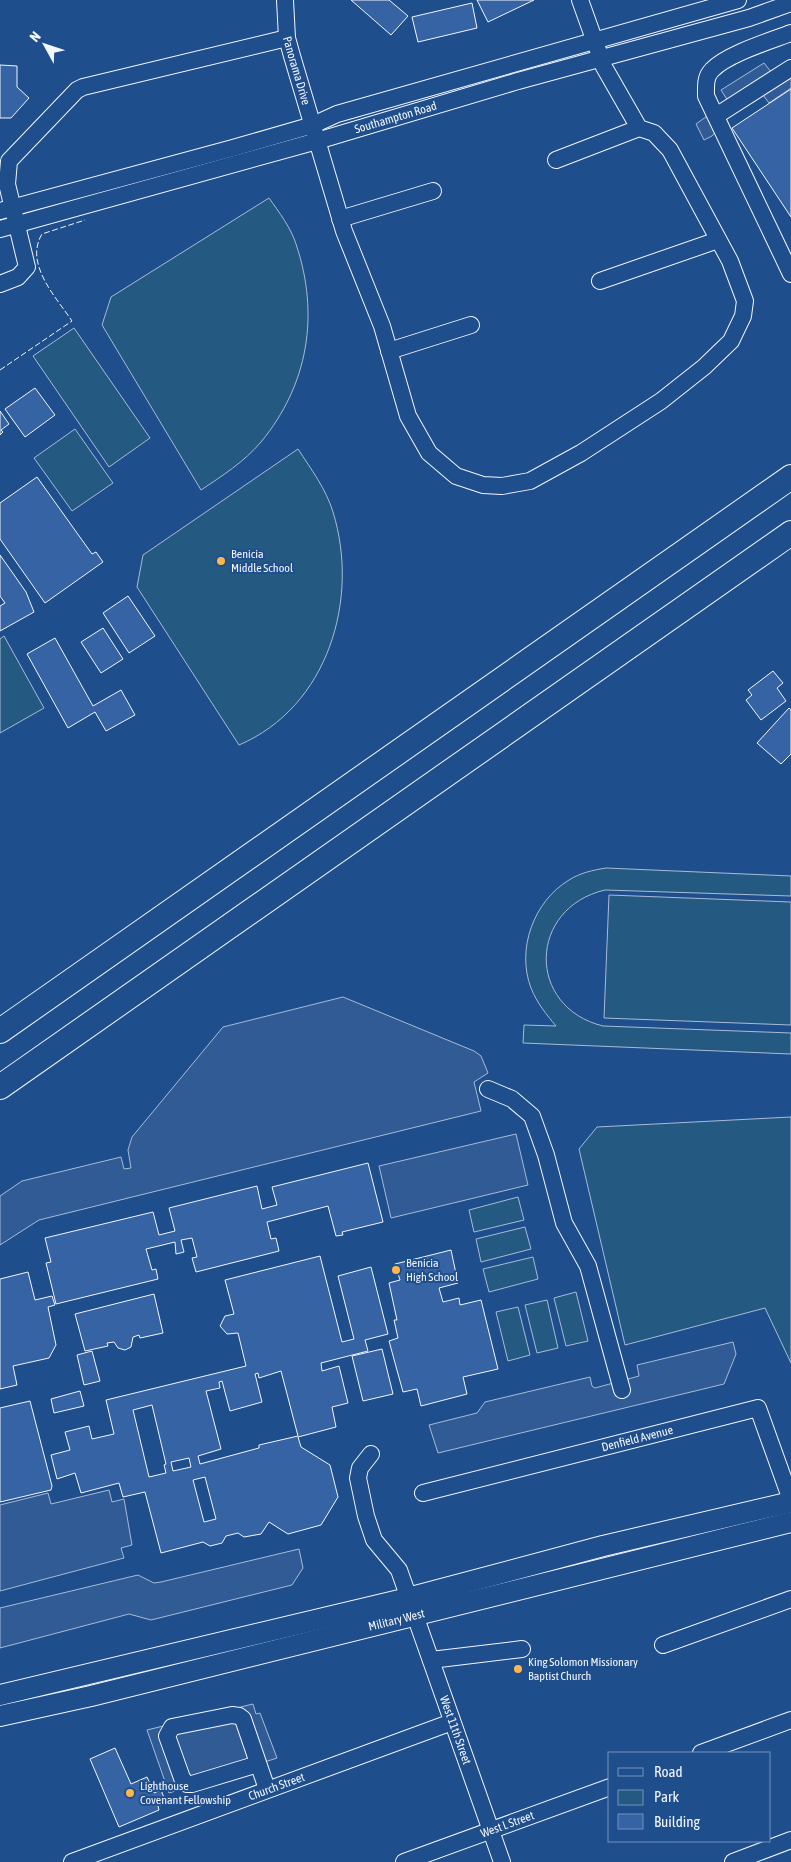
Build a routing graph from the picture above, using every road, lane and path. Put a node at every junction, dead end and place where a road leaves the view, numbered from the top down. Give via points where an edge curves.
1 (285, 0) edge
2 (580, 0) edge
3 (738, 0) edge
4 (791, 3) edge
5 (791, 33) edge
6 (288, 38) junction
7 (596, 39) junction
8 (602, 58) junction
9 (791, 68) edge
10 (716, 116) junction
11 (313, 125) junction
12 (639, 128) junction
13 (317, 141) junction
14 (556, 160) dead end
15 (433, 191) dead end
16 (6, 210) edge
17 (340, 219) junction
18 (8, 227) edge
19 (718, 240) junction
20 (791, 274) edge
21 (600, 280) dead end
22 (0, 284) edge
23 (471, 324) dead end
24 (389, 351) junction
25 (791, 477) edge
26 (791, 533) edge
27 (791, 538) edge
28 (763, 552) junction
29 (0, 1031) edge
30 (0, 1087) edge
31 (488, 1089) dead end
32 (622, 1390) dead end
33 (371, 1454) dead end
34 (423, 1493) dead end
35 (791, 1501) edge
36 (791, 1522) edge
37 (791, 1598) edge
38 (412, 1607) junction
39 (663, 1645) dead end
40 (522, 1649) dead end
41 (431, 1660) junction
42 (0, 1695) edge
43 (0, 1716) edge
44 (791, 1720) edge
45 (452, 1722) junction
46 (704, 1752) edge
47 (258, 1764) junction
48 (608, 1788) edge
49 (267, 1789) junction
50 (490, 1830) junction
51 (791, 1840) edge
52 (72, 1862) edge
53 (404, 1862) edge
54 (502, 1862) edge
55 (732, 1862) edge

1 - 6 street, Panorama Drive
2 - 7 street
3 - 7 street, Southampton Road
4 - 8 street, Southampton Road via 749,18
5 - 10 street via 736,54 712,70 705,82 706,96
6 - 11 street, Panorama Drive
6 - 16 street via 77,90 8,161
7 - 8 street
7 - 11 street, Southampton Road via 337,114
8 - 12 street
8 - 13 street, Southampton Road
9 - 10 street
10 - 20 street
11 - 13 street, Panorama Drive
11 - 16 street, Southampton Road
12 - 14 street
12 - 19 street, Panorama Drive via 654,133 670,150
13 - 17 street, Panorama Drive
13 - 18 street, Southampton Road
15 - 17 street
16 - 18 street
17 - 24 street, Panorama Drive
18 - 22 street via 27,267 18,277
19 - 21 street
19 - 24 street, Panorama Drive via 745,300 744,316 731,341 661,401 581,453 530,481 502,486 483,484 456,476 429,453 408,416
23 - 24 street
25 - 29 highway
26 - 28 highway
27 - 28 highway
28 - 30 highway
31 - 32 street via 512,1098 532,1116 564,1223 588,1266
33 - 38 street, West 11th Street via 360,1468 358,1478 366,1516 374,1540 399,1570
34 - 35 street, Denfield Avenue via 758,1408
35 - 38 main road, Military West via 603,1546
36 - 38 main road, Military West
37 - 39 street
38 - 41 street, West 11th Street
38 - 42 main road, Military West
38 - 43 main road, Military West via 91,1696
40 - 41 street
41 - 45 street, West 11th Street
44 - 46 street
45 - 49 street, Church Street
45 - 50 street, West 11th Street
47 - 47 street via 243,1719 239,1716 172,1727 167,1736 187,1784
47 - 49 street
48 - 50 street, West L Street
49 - 52 street, Church Street
50 - 53 street, West L Street
50 - 54 street, West 11th Street
51 - 55 street

